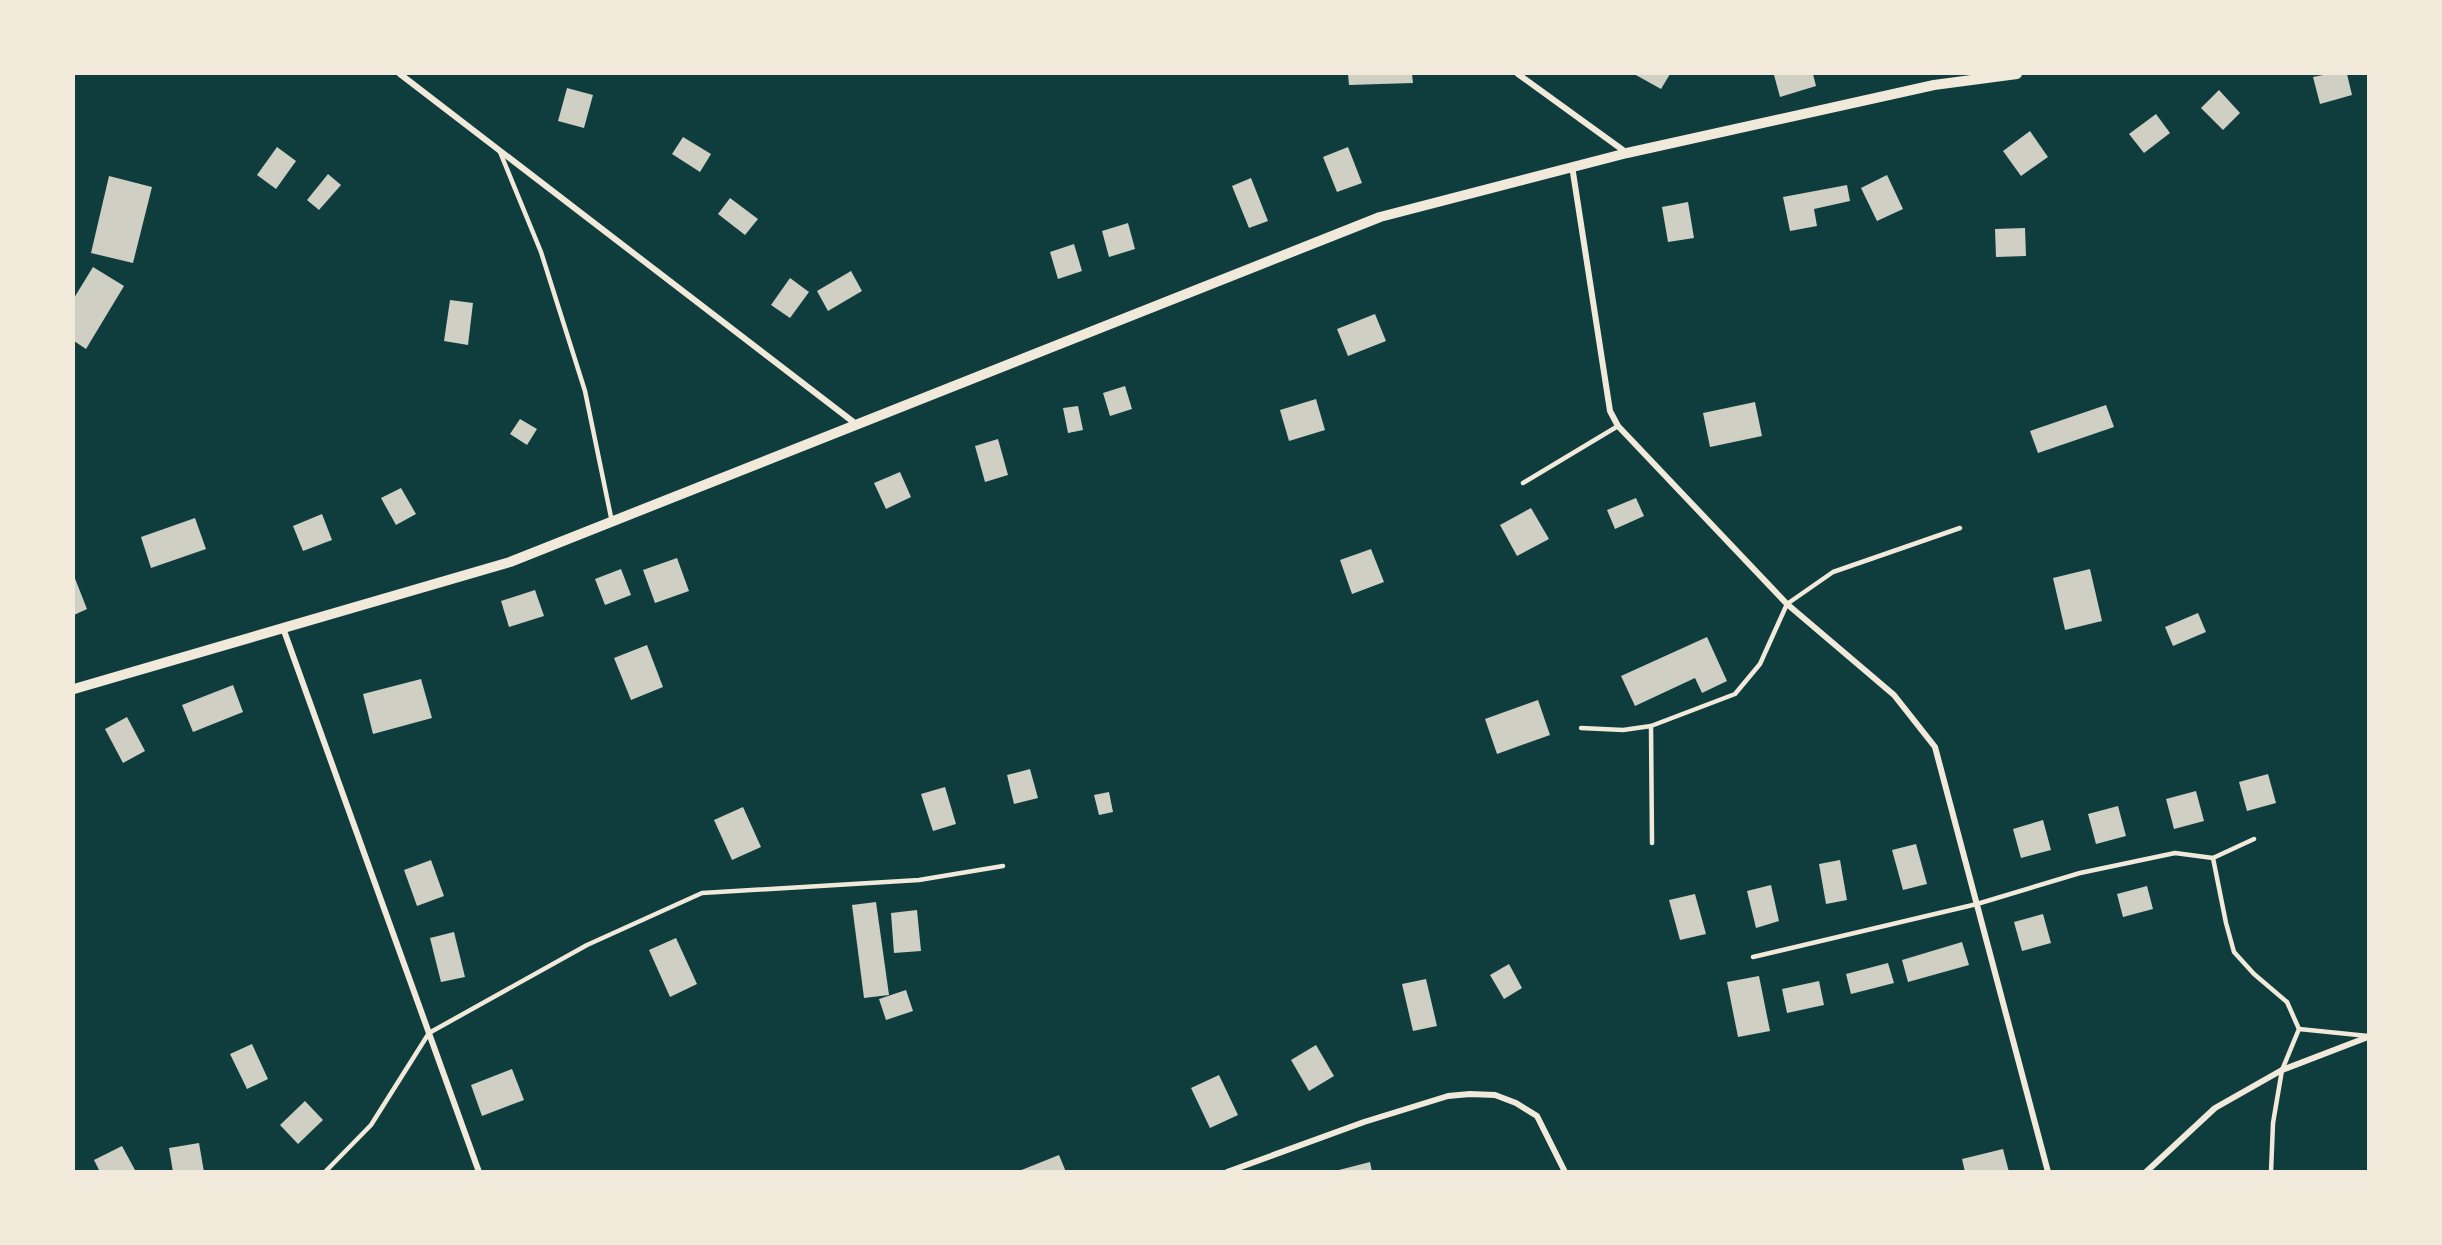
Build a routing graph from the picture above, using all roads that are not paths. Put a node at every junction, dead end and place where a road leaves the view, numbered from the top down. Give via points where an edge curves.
1 (400, 74) edge
2 (1518, 74) edge
3 (2017, 74) edge
4 (499, 150) junction
5 (1627, 153) junction
6 (1572, 166) junction
7 (857, 424) junction
8 (1618, 426) junction
9 (1523, 483) dead end
10 (612, 522) junction
11 (1960, 528) dead end
12 (1787, 604) junction
13 (283, 628) junction
14 (74, 689) edge
15 (1651, 726) junction
16 (1581, 728) dead end
17 (2254, 838) dead end
18 (1652, 843) dead end
19 (2212, 858) junction
20 (1003, 866) dead end
21 (1977, 904) junction
22 (1753, 957) dead end
23 (2299, 1029) junction
24 (429, 1033) junction
25 (2368, 1037) edge
26 (2282, 1070) junction
27 (325, 1172) edge
28 (478, 1172) edge
29 (1227, 1172) edge
30 (1565, 1172) edge
31 (2049, 1172) edge
32 (2146, 1172) edge
33 (2271, 1172) edge

1 - 4 street
2 - 5 street
3 - 5 street via 1934,85
4 - 7 street
4 - 10 lane via 541,252 585,391
5 - 6 street
6 - 7 street via 1380,217
6 - 8 street via 1610,411
7 - 10 street
8 - 9 lane
8 - 12 street
10 - 13 street via 510,562
11 - 12 lane via 1833,572
12 - 15 lane via 1760,664 1735,694
12 - 21 street via 1894,695 1935,747
13 - 14 street
13 - 24 street
15 - 16 lane via 1623,730
15 - 18 lane
17 - 19 lane
19 - 21 lane via 2175,853 2080,873
19 - 23 lane via 2234,952 2287,1002
20 - 24 lane via 919,880 702,893 587,945
21 - 22 lane
21 - 31 street
23 - 25 lane
23 - 26 lane
24 - 27 lane via 371,1125
24 - 28 street
25 - 26 street
26 - 32 street via 2215,1108
26 - 33 lane via 2273,1124
29 - 30 street via 1364,1122 1448,1096 1470,1094 1495,1095 1537,1116

